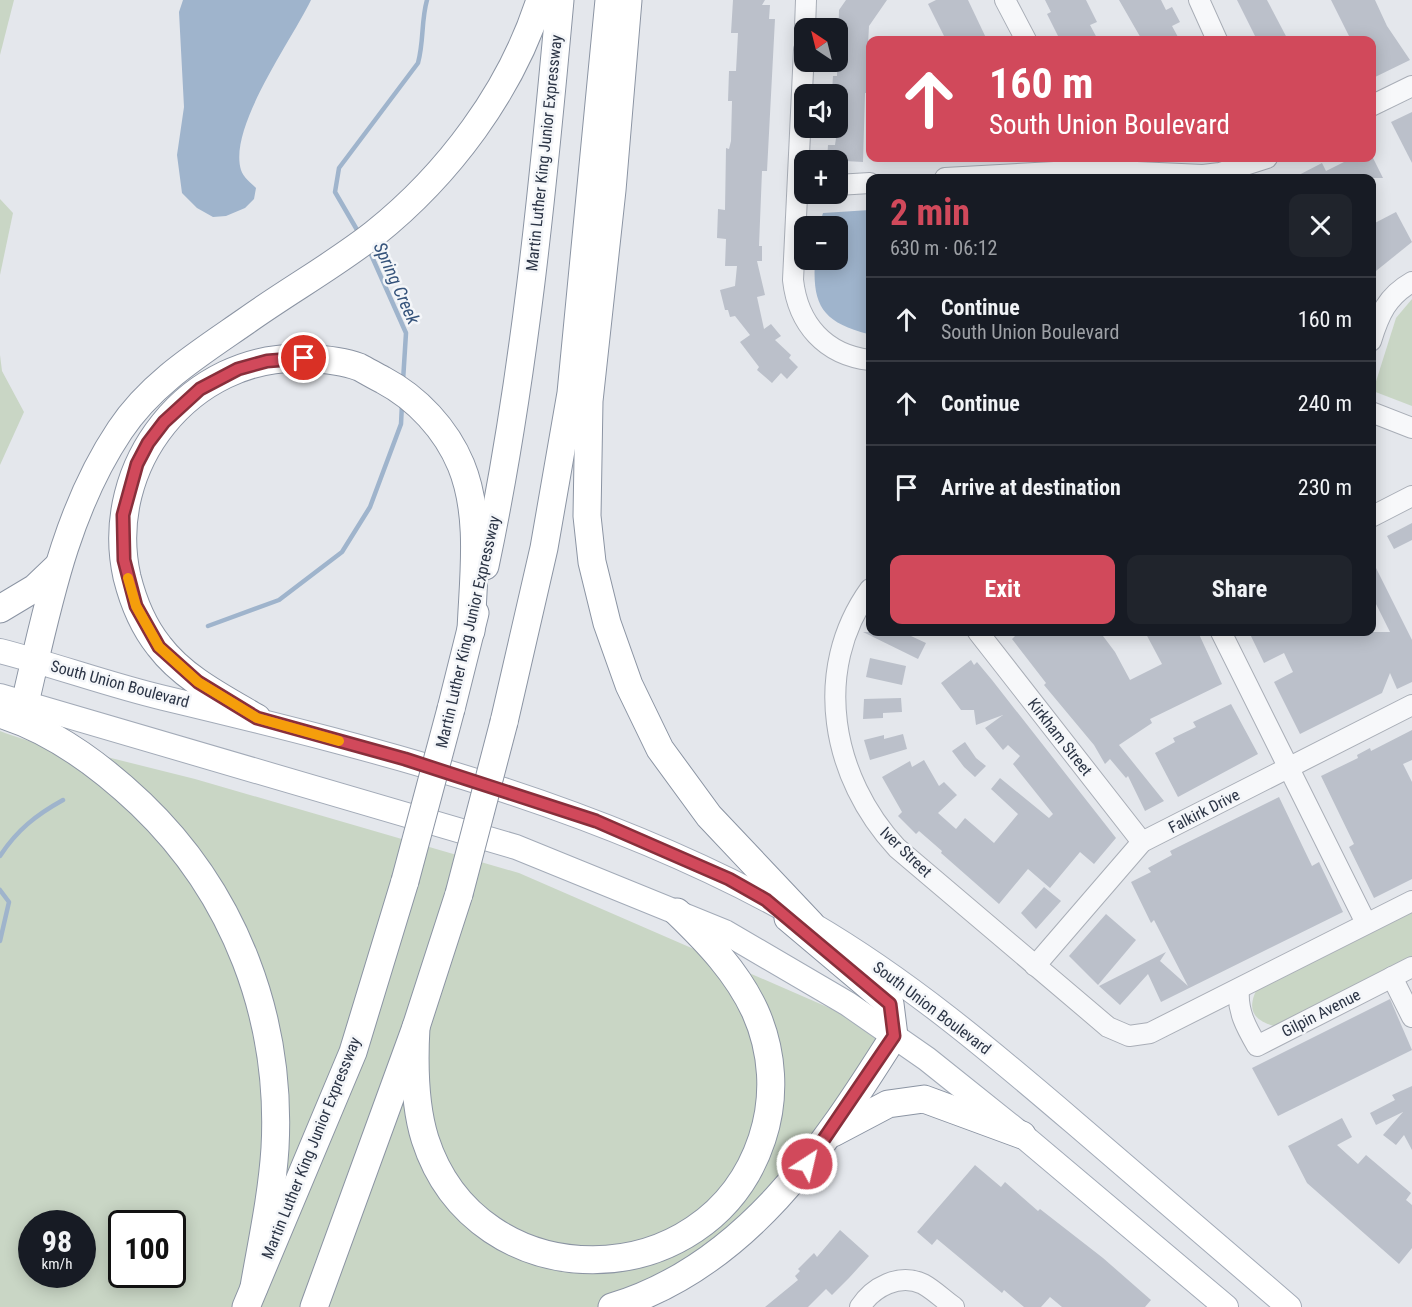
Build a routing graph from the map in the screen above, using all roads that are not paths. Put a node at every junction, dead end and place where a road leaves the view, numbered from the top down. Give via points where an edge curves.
1 (540, 0) edge
2 (560, 0) edge
3 (609, 0) edge
4 (628, 0) edge
5 (806, 0) edge
6 (1005, 0) edge
7 (1199, 0) edge
8 (805, 18) edge
9 (1024, 36) edge
10 (1215, 36) edge
11 (804, 72) edge
12 (1412, 86) edge
13 (1376, 104) edge
14 (802, 150) edge
15 (1243, 162) edge
16 (1067, 164) edge
17 (980, 174) edge
18 (1191, 174) edge
19 (1206, 174) edge
20 (866, 183) edge
21 (848, 184) edge
22 (800, 204) edge
23 (1412, 282) edge
24 (1376, 327) edge
25 (866, 359) edge
26 (1376, 414) edge
27 (1412, 428) edge
28 (1412, 496) edge
29 (1376, 514) edge
30 (57, 567) junction
31 (866, 597) edge
32 (0, 609) edge
33 (471, 631) junction
34 (981, 636) edge
35 (1223, 636) edge
36 (0, 651) edge
37 (34, 661) junction
38 (12, 700) edge
39 (1412, 705) edge
40 (0, 714) edge
41 (257, 718) junction
42 (1289, 768) junction
43 (1142, 842) junction
44 (766, 900) junction
45 (1412, 900) edge
46 (677, 912) junction
47 (1366, 923) junction
48 (811, 924) junction
49 (1035, 966) junction
50 (1412, 967) edge
51 (1392, 977) junction
52 (1239, 989) junction
53 (1197, 1011) junction
54 (1412, 1017) edge
55 (1243, 1020) junction
56 (416, 1027) junction
57 (894, 1036) junction
58 (1022, 1135) junction
59 (827, 1136) junction
60 (250, 1297) edge
61 (314, 1307) edge
62 (612, 1307) edge
63 (860, 1307) edge
64 (954, 1307) edge
65 (1226, 1307) edge
66 (1289, 1307) edge

1 - 30 highway via 503,83 441,170 404,208 374,234 159,384 120,429 89,481
2 - 33 highway, Martin Luther King Junior Expressway via 528,296 502,483
3 - 56 highway, bridge via 571,393 544,548 459,894
4 - 48 highway via 589,401 587,516 592,562 607,623 629,685 660,749 710,816
5 - 8 street
6 - 9 street
7 - 10 street
11 - 14 street
12 - 13 street
15 - 19 street
16 - 17 street
16 - 18 street
20 - 21 street
22 - 25 street via 793,280 800,311 810,328 838,352
23 - 24 street via 1392,296
26 - 27 street
28 - 29 street
30 - 32 highway via 35,588
30 - 37 highway
31 - 49 street, Iver Street via 848,634 837,681 837,731 848,772 868,814 897,848
33 - 41 highway via 473,536 466,482 449,443 430,418 410,398 358,367 290,358 229,373 182,404 148,443 128,491 123,515 124,560 136,606 159,647 198,682
33 - 60 highway, Martin Luther King Junior Expressway, bridge via 405,882 353,1052
34 - 43 street, Kirkham Street
35 - 42 street
36 - 37 main road, South Union Boulevard
37 - 38 highway
37 - 41 main road, South Union Boulevard via 161,697
38 - 46 main road via 516,847
39 - 42 street, Falkirk Drive
40 - 60 highway via 52,738 89,761 123,786 160,822 199,870 246,957 270,1041 275,1088 270,1193
41 - 44 main road, South Union Boulevard via 405,759 596,821 729,879
42 - 43 street, Falkirk Drive
42 - 47 street
43 - 49 street, Falkirk Drive
44 - 48 main road, South Union Boulevard
44 - 57 highway via 890,1004
45 - 47 street
46 - 56 highway via 711,945 755,1011 768,1058 770,1105 760,1145 740,1185 707,1221 666,1246 617,1260 579,1260 533,1250 510,1240 466,1207 426,1140 417,1096
46 - 57 main road via 763,952
47 - 52 street
48 - 66 main road, South Union Boulevard via 969,1032
49 - 53 street, Iver Street via 1108,1027 1130,1036 1150,1033
50 - 51 street, Gilpin Avenue
51 - 54 street
51 - 55 street, Gilpin Avenue via 1257,1046
52 - 53 street
52 - 55 street, Gilpin Avenue
53 - 55 street
56 - 61 highway
57 - 58 main road
57 - 59 highway
58 - 59 highway via 924,1099 888,1104
58 - 65 main road
59 - 62 highway via 759,1218 710,1259 659,1289
63 - 64 street via 880,1286 901,1280 922,1284

